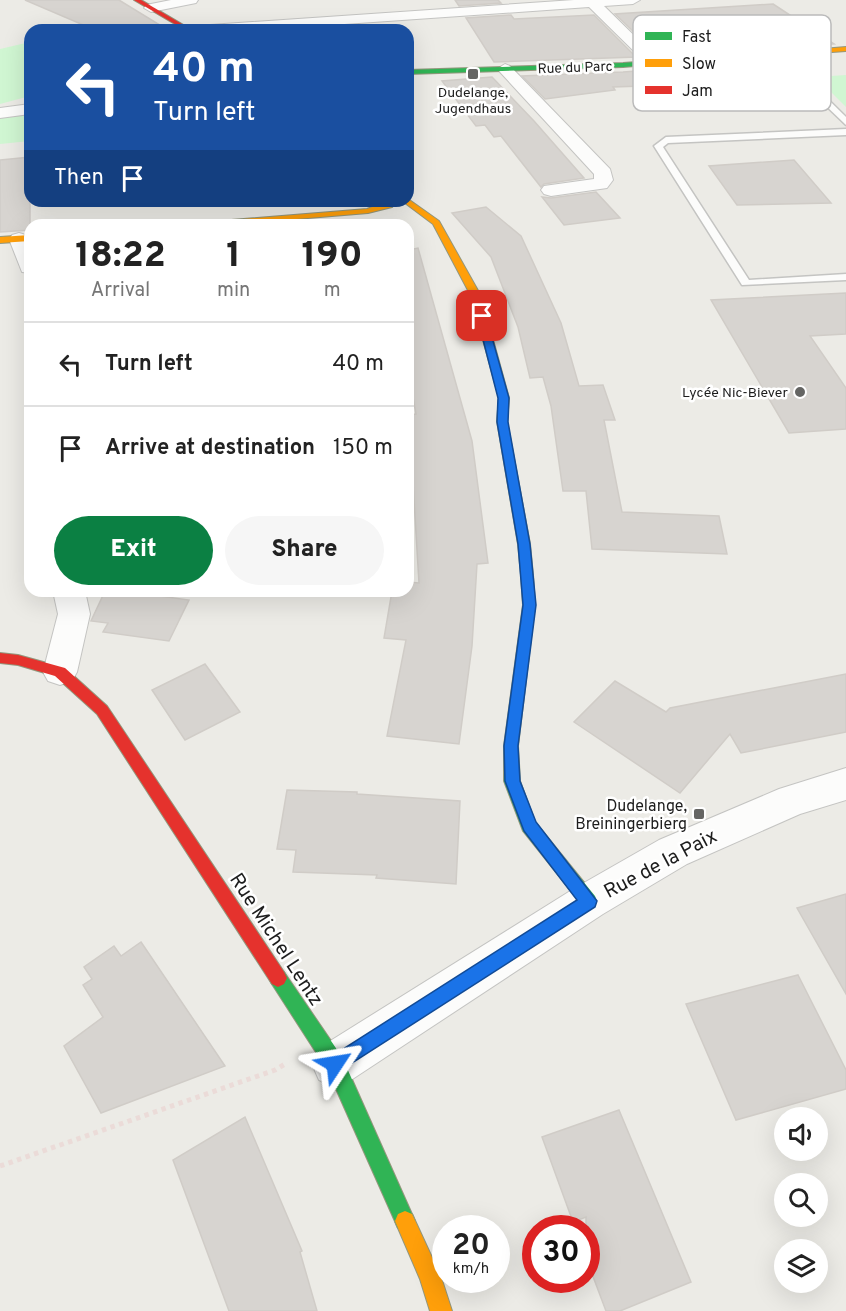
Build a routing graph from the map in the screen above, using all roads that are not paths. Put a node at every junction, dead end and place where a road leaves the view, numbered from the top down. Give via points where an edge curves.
1 (138, 0) edge
2 (191, 0) edge
3 (633, 0) edge
4 (592, 1) edge
5 (151, 8) junction
6 (179, 24) edge
7 (278, 24) edge
8 (633, 42) edge
9 (846, 49) edge
10 (831, 50) edge
11 (633, 64) edge
12 (505, 69) junction
13 (414, 72) edge
14 (831, 107) edge
15 (24, 110) edge
16 (0, 113) edge
17 (846, 122) edge
18 (846, 132) edge
19 (551, 190) dead end
20 (414, 206) edge
21 (382, 207) edge
22 (269, 219) edge
23 (16, 239) edge
24 (24, 255) edge
25 (846, 277) edge
26 (70, 597) edge
27 (0, 658) edge
28 (60, 672) junction
29 (846, 784) edge
30 (589, 901) junction
31 (328, 1053) junction
32 (441, 1311) edge

1 - 5 street
2 - 5 street
3 - 4 street
4 - 7 street
4 - 8 street
5 - 6 street
9 - 10 street, Rue du Parc
11 - 12 street, Rue du Parc
12 - 13 street, Rue du Parc
12 - 19 street via 603,173 600,184
14 - 17 lane
15 - 16 street
18 - 25 lane via 666,140 658,146 746,283
20 - 30 street via 435,223 476,296 504,398 502,422 524,544 529,605 511,746 512,781 529,826
21 - 22 street
23 - 24 street
26 - 28 street via 74,614
27 - 28 street, Rue Michel Lentz
28 - 31 street, Rue Michel Lentz via 102,710
29 - 30 street, Rue de la Paix via 792,800 673,852
30 - 31 street, Rue de la Paix
31 - 32 street, Rue Michel Lentz via 430,1277

